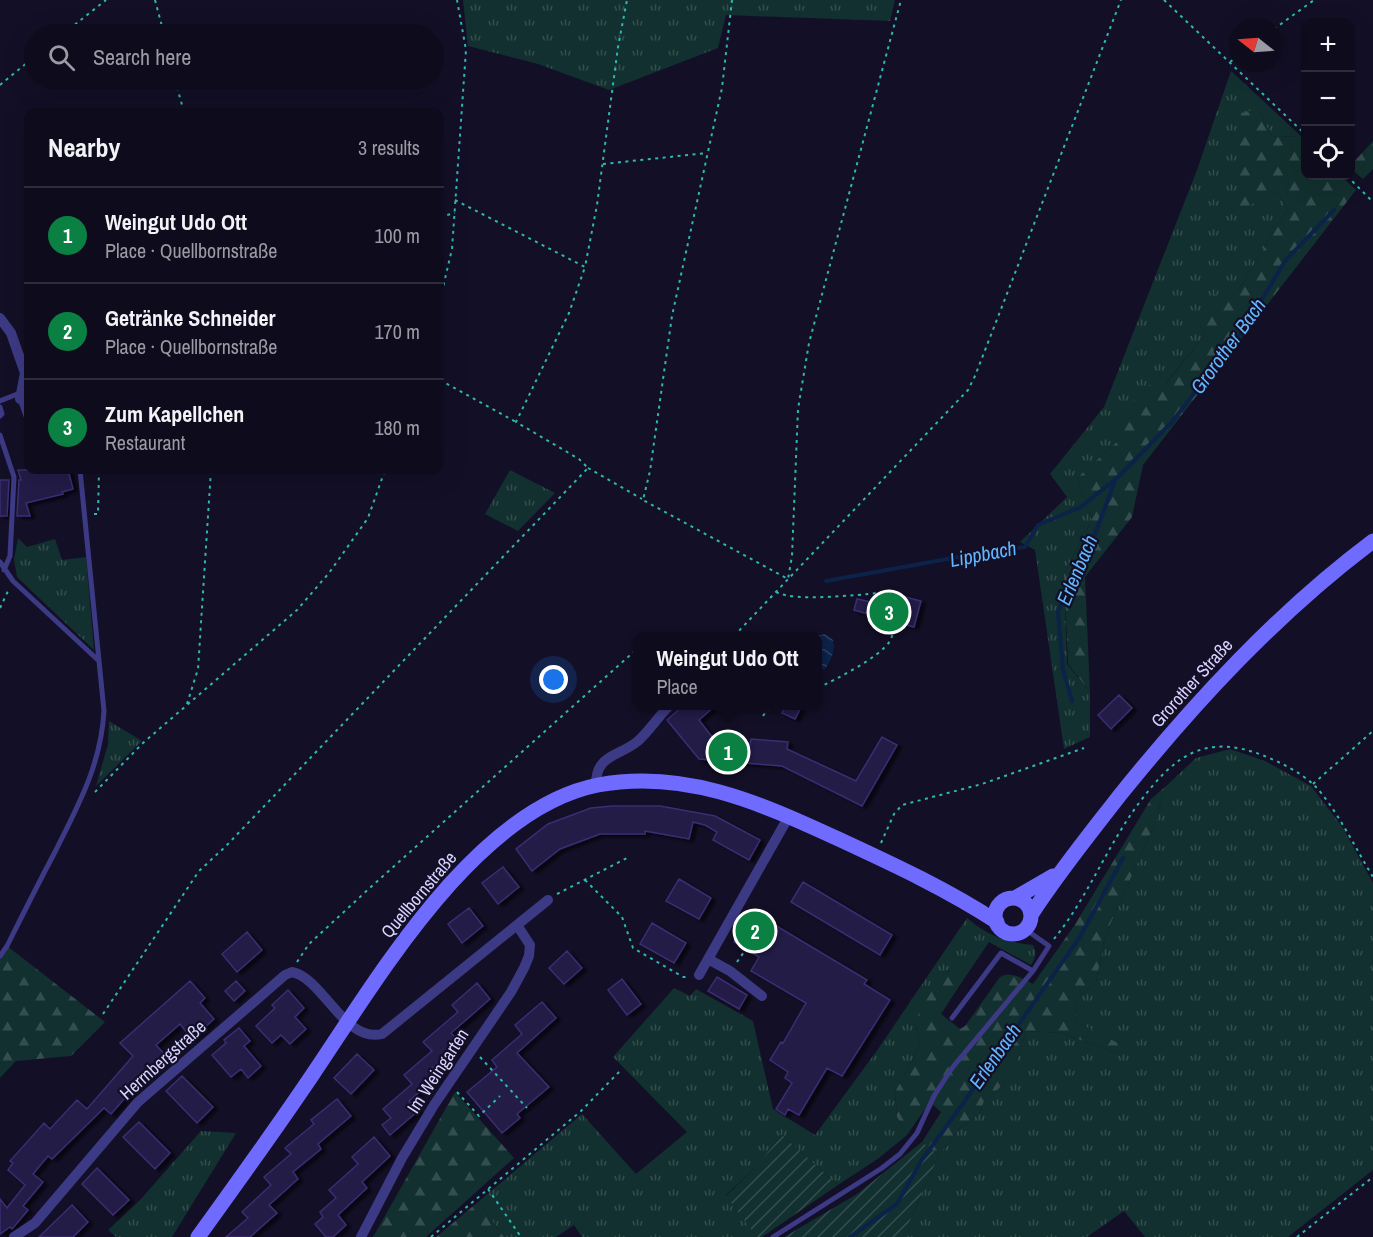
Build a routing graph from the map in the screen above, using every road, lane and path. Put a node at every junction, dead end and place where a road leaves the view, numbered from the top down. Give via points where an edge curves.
1 (106, 0) edge
2 (155, 0) edge
3 (457, 0) edge
4 (627, 0) edge
5 (732, 0) edge
6 (901, 0) edge
7 (1121, 0) edge
8 (1164, 0) edge
9 (1314, 0) edge
10 (1283, 22) edge
11 (76, 24) edge
12 (161, 24) edge
13 (1229, 61) edge
14 (24, 65) edge
15 (1240, 72) edge
16 (0, 85) edge
17 (178, 90) edge
18 (183, 108) edge
19 (1301, 131) edge
20 (708, 153) junction
21 (603, 164) junction
22 (1351, 180) edge
23 (455, 200) junction
24 (1373, 202) edge
25 (455, 213) junction
26 (444, 216) edge
27 (585, 267) junction
28 (444, 283) edge
29 (0, 318) edge
30 (24, 370) edge
31 (444, 382) edge
32 (24, 383) edge
33 (20, 396) junction
34 (0, 401) edge
35 (0, 406) edge
36 (24, 409) edge
37 (0, 416) edge
38 (516, 422) junction
39 (0, 435) edge
40 (588, 468) junction
41 (80, 474) edge
42 (99, 474) edge
43 (211, 474) edge
44 (384, 474) edge
45 (643, 500) junction
46 (85, 516) junction
47 (1373, 541) edge
48 (0, 562) edge
49 (4, 570) junction
50 (788, 579) junction
51 (13, 581) junction
52 (776, 592) junction
53 (879, 593) dead end
54 (0, 608) edge
55 (895, 628) dead end
56 (738, 632) edge
57 (633, 652) edge
58 (99, 661) junction
59 (822, 686) edge
60 (186, 707) junction
61 (665, 710) edge
62 (767, 710) edge
63 (763, 716) dead end
64 (1373, 731) edge
65 (1084, 748) dead end
66 (1313, 784) junction
67 (596, 786) junction
68 (82, 799) junction
69 (789, 816) junction
70 (875, 856) junction
71 (627, 858) dead end
72 (1060, 871) junction
73 (1373, 877) edge
74 (585, 880) junction
75 (960, 898) junction
76 (1009, 899) junction
77 (548, 900) joint
78 (996, 922) junction
79 (1028, 922) junction
80 (517, 925) junction
81 (1049, 946) junction
82 (746, 949) dead end
83 (0, 956) edge
84 (708, 959) junction
85 (730, 971) junction
86 (1033, 971) junction
87 (292, 972) junction
88 (699, 975) joint
89 (762, 996) dead end
90 (104, 1014) dead end
91 (952, 1018) dead end
92 (347, 1022) junction
93 (472, 1048) junction
94 (620, 1071) dead end
95 (449, 1083) junction
96 (500, 1096) dead end
97 (527, 1108) dead end
98 (1373, 1177) edge
99 (488, 1189) junction
100 (14, 1237) edge
101 (198, 1237) edge
102 (361, 1237) edge
103 (431, 1237) edge
104 (521, 1237) edge
105 (773, 1237) edge
106 (1297, 1237) edge

1 - 11 path
2 - 12 path
3 - 23 path via 466,50
4 - 21 path
5 - 20 path via 722,88
6 - 50 path via 809,343 798,409
7 - 50 path via 968,390
8 - 13 path
9 - 10 path
14 - 16 path
15 - 19 path
17 - 18 path
20 - 21 path
20 - 45 path via 672,316
21 - 27 path
22 - 24 path
23 - 25 path
23 - 27 path
25 - 26 path
25 - 28 path
27 - 38 path via 569,313
29 - 30 street via 11,333
31 - 38 path
32 - 33 street
33 - 34 lane
33 - 36 lane
35 - 37 lane
38 - 40 path
39 - 49 lane via 14,477 10,556
40 - 45 path
40 - 90 path via 199,871
41 - 46 lane
42 - 46 path via 98,514
43 - 60 path via 198,669
44 - 60 path via 368,518 329,573 297,610
45 - 50 path
46 - 58 lane
47 - 72 main road, Grorother Straße via 1293,609 1220,679
48 - 49 lane
49 - 51 lane
50 - 52 path
51 - 54 path
51 - 58 lane
52 - 53 path via 783,596
52 - 56 path
55 - 59 path via 884,648
57 - 87 path via 309,944
58 - 68 lane via 103,735
60 - 68 path
61 - 67 street via 637,741 602,763
62 - 63 path
64 - 66 path
65 - 70 path via 982,784 902,806 894,814
66 - 73 path
66 - 81 path via 1276,761 1238,747 1213,746 1187,756 1173,765 1138,804 1069,920
67 - 69 main road, Quellbornstraße via 678,782
67 - 92 main road, Quellbornstraße via 544,805 479,856 440,895
68 - 83 lane
69 - 70 main road, Quellbornstraße
69 - 84 street
70 - 75 main road, Quellbornstraße
71 - 74 path
72 - 76 main road, Grorother Straße
72 - 79 main road, Grorother Straße
74 - 77 path
74 - 88 path via 622,917 633,948 683,977
75 - 76 main road, Quellbornstraße
75 - 78 main road, Quellbornstraße
76 - 78 main road via 997,908
76 - 79 main road via 1026,904
77 - 80 street
78 - 79 main road via 1007,932 1016,933
79 - 81 lane
80 - 92 street via 382,1034 361,1032
80 - 93 street, Im Weingarten via 529,941 529,956 511,992
81 - 86 lane
82 - 85 path
84 - 85 street
84 - 88 street
85 - 89 street
86 - 91 lane via 1001,953
86 - 105 lane via 952,1068 917,1133 900,1154
87 - 92 street via 302,976
87 - 100 street, Herrnbergstraße via 138,1102 35,1223
92 - 101 main road, Quellbornstraße
93 - 95 street, Im Weingarten
93 - 97 path
94 - 99 path via 581,1111
95 - 96 path via 479,1116
95 - 102 street, Im Weingarten via 402,1158
98 - 106 path
99 - 103 path
99 - 104 path

